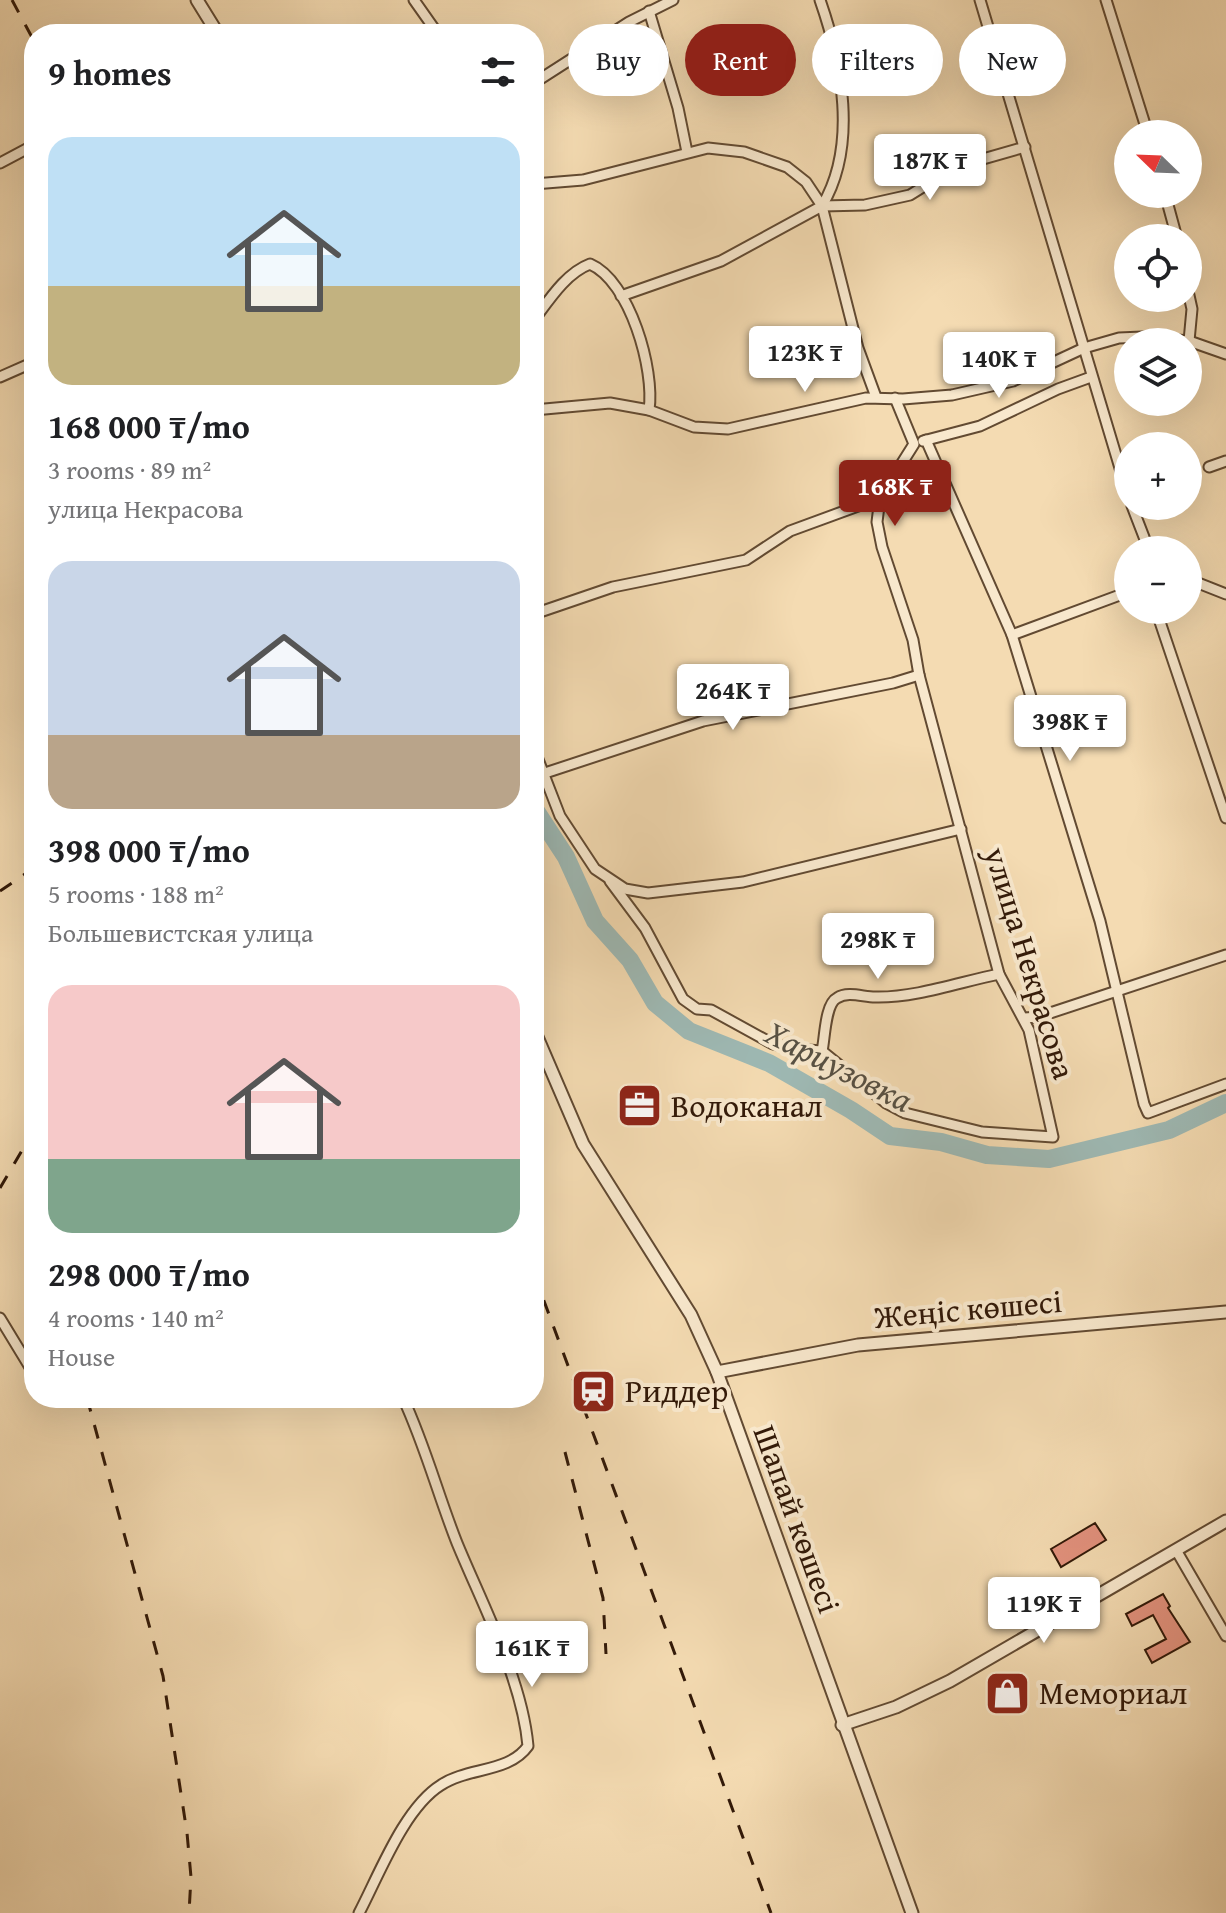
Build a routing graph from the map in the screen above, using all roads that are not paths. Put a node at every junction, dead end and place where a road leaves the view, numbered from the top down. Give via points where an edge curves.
1 (197, 0) edge
2 (414, 0) edge
3 (673, 0) edge
4 (820, 0) edge
5 (980, 0) edge
6 (1106, 0) edge
7 (649, 11) junction
8 (212, 24) edge
9 (431, 24) edge
10 (544, 77) edge
11 (1144, 120) edge
12 (1025, 147) junction
13 (24, 150) edge
14 (687, 152) junction
15 (0, 163) edge
16 (544, 183) edge
17 (822, 206) junction
18 (621, 296) junction
19 (544, 307) edge
20 (1114, 339) edge
21 (1202, 346) edge
22 (1084, 348) junction
23 (1226, 354) edge
24 (24, 366) edge
25 (0, 377) edge
26 (1091, 377) junction
27 (876, 397) junction
28 (895, 398) junction
29 (544, 409) edge
30 (649, 410) junction
31 (926, 440) junction
32 (914, 444) junction
33 (1114, 450) edge
34 (1226, 461) edge
35 (1209, 467) dead end
36 (880, 498) junction
37 (1202, 585) edge
38 (1226, 594) edge
39 (1114, 597) edge
40 (544, 611) edge
41 (1161, 624) edge
42 (1012, 635) junction
43 (919, 675) junction
44 (544, 773) edge
45 (544, 779) edge
46 (1226, 818) edge
47 (961, 829) junction
48 (610, 881) junction
49 (1226, 955) edge
50 (999, 974) junction
51 (1115, 991) junction
52 (1025, 1018) junction
53 (822, 1051) junction
54 (544, 1053) edge
55 (1226, 1084) edge
56 (1226, 1312) edge
57 (0, 1318) edge
58 (24, 1358) edge
59 (717, 1372) junction
60 (408, 1408) edge
61 (1226, 1521) edge
62 (1176, 1550) junction
63 (1226, 1636) edge
64 (842, 1725) junction
65 (359, 1913) edge
66 (912, 1913) edge

1 - 8 street
2 - 9 street
3 - 7 street
4 - 17 street via 837,56 841,112 839,168
5 - 12 street
6 - 11 street
7 - 10 street
7 - 14 street
12 - 17 street via 955,167 910,195 865,205
12 - 22 street
13 - 15 street
14 - 16 street via 583,180
14 - 17 street via 727,149 787,167 806,182
17 - 18 street via 721,261
17 - 27 street
18 - 19 street via 610,277 590,264 568,277
18 - 30 street via 650,369
20 - 22 street
21 - 23 street
22 - 26 street
22 - 28 street via 1013,381 952,395
24 - 25 street
26 - 31 street via 980,426
26 - 33 street
27 - 28 street
27 - 30 street via 728,429 694,427
28 - 32 street
29 - 30 street via 595,403
31 - 32 street
31 - 42 street
32 - 36 street
34 - 35 street
36 - 40 street via 790,531 746,560 613,587
36 - 43 street, улица Некрасова via 882,547
37 - 38 street
39 - 42 street
41 - 46 street
42 - 51 street via 1100,921
43 - 44 street via 703,721
43 - 47 street, улица Некрасова
45 - 48 street via 560,816 595,869
47 - 48 street via 743,882 648,893
47 - 50 street, улица Некрасова
48 - 53 street via 645,928 683,999 773,1044
49 - 51 street
50 - 52 street, улица Некрасова
50 - 53 street via 913,993 837,997
51 - 52 street
51 - 55 street via 1148,1113
52 - 53 street, улица Некрасова via 1053,1137 982,1132 905,1113
54 - 59 street, Шапай көшесі via 583,1144 691,1315
56 - 59 street, Жеңіс көшесі via 858,1345
57 - 58 street
59 - 64 street, Шапай көшесі
60 - 65 street via 511,1680 528,1746 520,1758 440,1785 417,1806
61 - 62 street
62 - 63 street
62 - 64 street via 950,1681
64 - 66 street, Шапай көшесі

